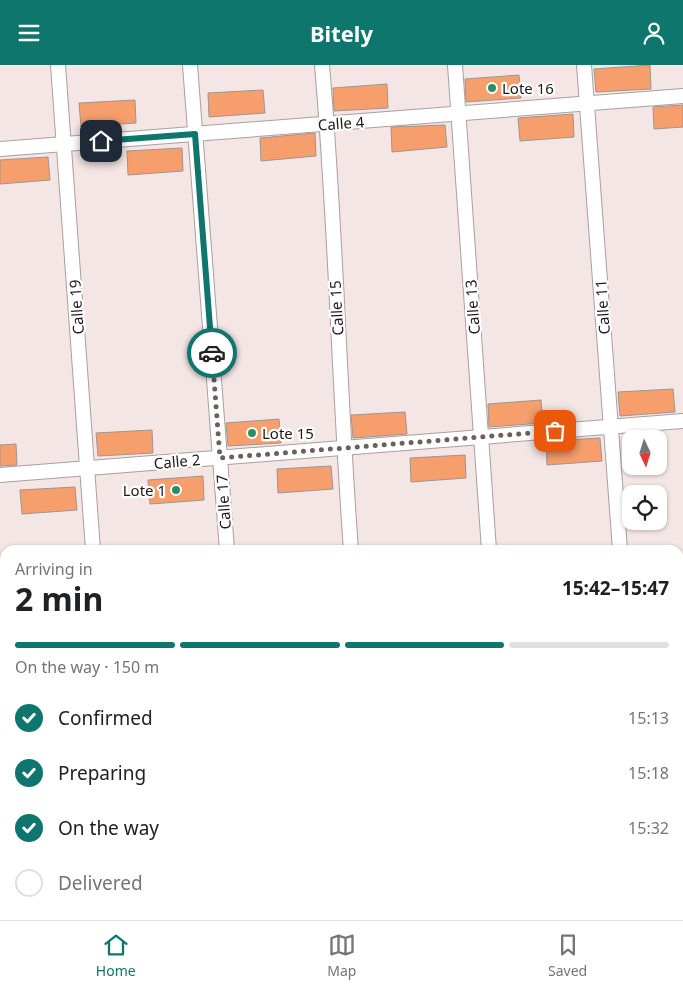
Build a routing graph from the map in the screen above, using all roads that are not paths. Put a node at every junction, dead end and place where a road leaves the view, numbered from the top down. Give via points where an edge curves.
1 (58, 65) edge
2 (190, 65) edge
3 (322, 65) edge
4 (455, 65) edge
5 (584, 65) edge
6 (683, 96) edge
7 (586, 103) junction
8 (458, 113) junction
9 (327, 124) junction
10 (195, 134) junction
11 (64, 144) junction
12 (0, 149) edge
13 (683, 421) edge
14 (611, 427) junction
15 (481, 437) junction
16 (343, 447) junction
17 (220, 458) junction
18 (88, 468) junction
19 (0, 475) edge
20 (94, 545) edge
21 (227, 545) edge
22 (351, 545) edge
23 (489, 545) edge
24 (620, 545) edge

1 - 11 street, Calle 19
2 - 10 street, Calle 17
3 - 9 street, Calle 15
4 - 8 street, Calle 13
5 - 7 street, Calle 11
6 - 7 street, Calle 4
7 - 8 street, Calle 4
7 - 14 street, Calle 11
8 - 9 street, Calle 4
8 - 15 street, Calle 13
9 - 10 street, Calle 4
9 - 16 street, Calle 15
10 - 11 street, Calle 4
10 - 17 street, Calle 17
11 - 12 street, Calle 4
11 - 18 street, Calle 19
13 - 14 street, Calle 2
14 - 15 street, Calle 2
14 - 24 street, Calle 11
15 - 16 street, Calle 2
15 - 23 street, Calle 13
16 - 17 street, Calle 2
16 - 22 street, Calle 15
17 - 18 street, Calle 2
17 - 21 street, Calle 17
18 - 19 street, Calle 2
18 - 20 street, Calle 19

